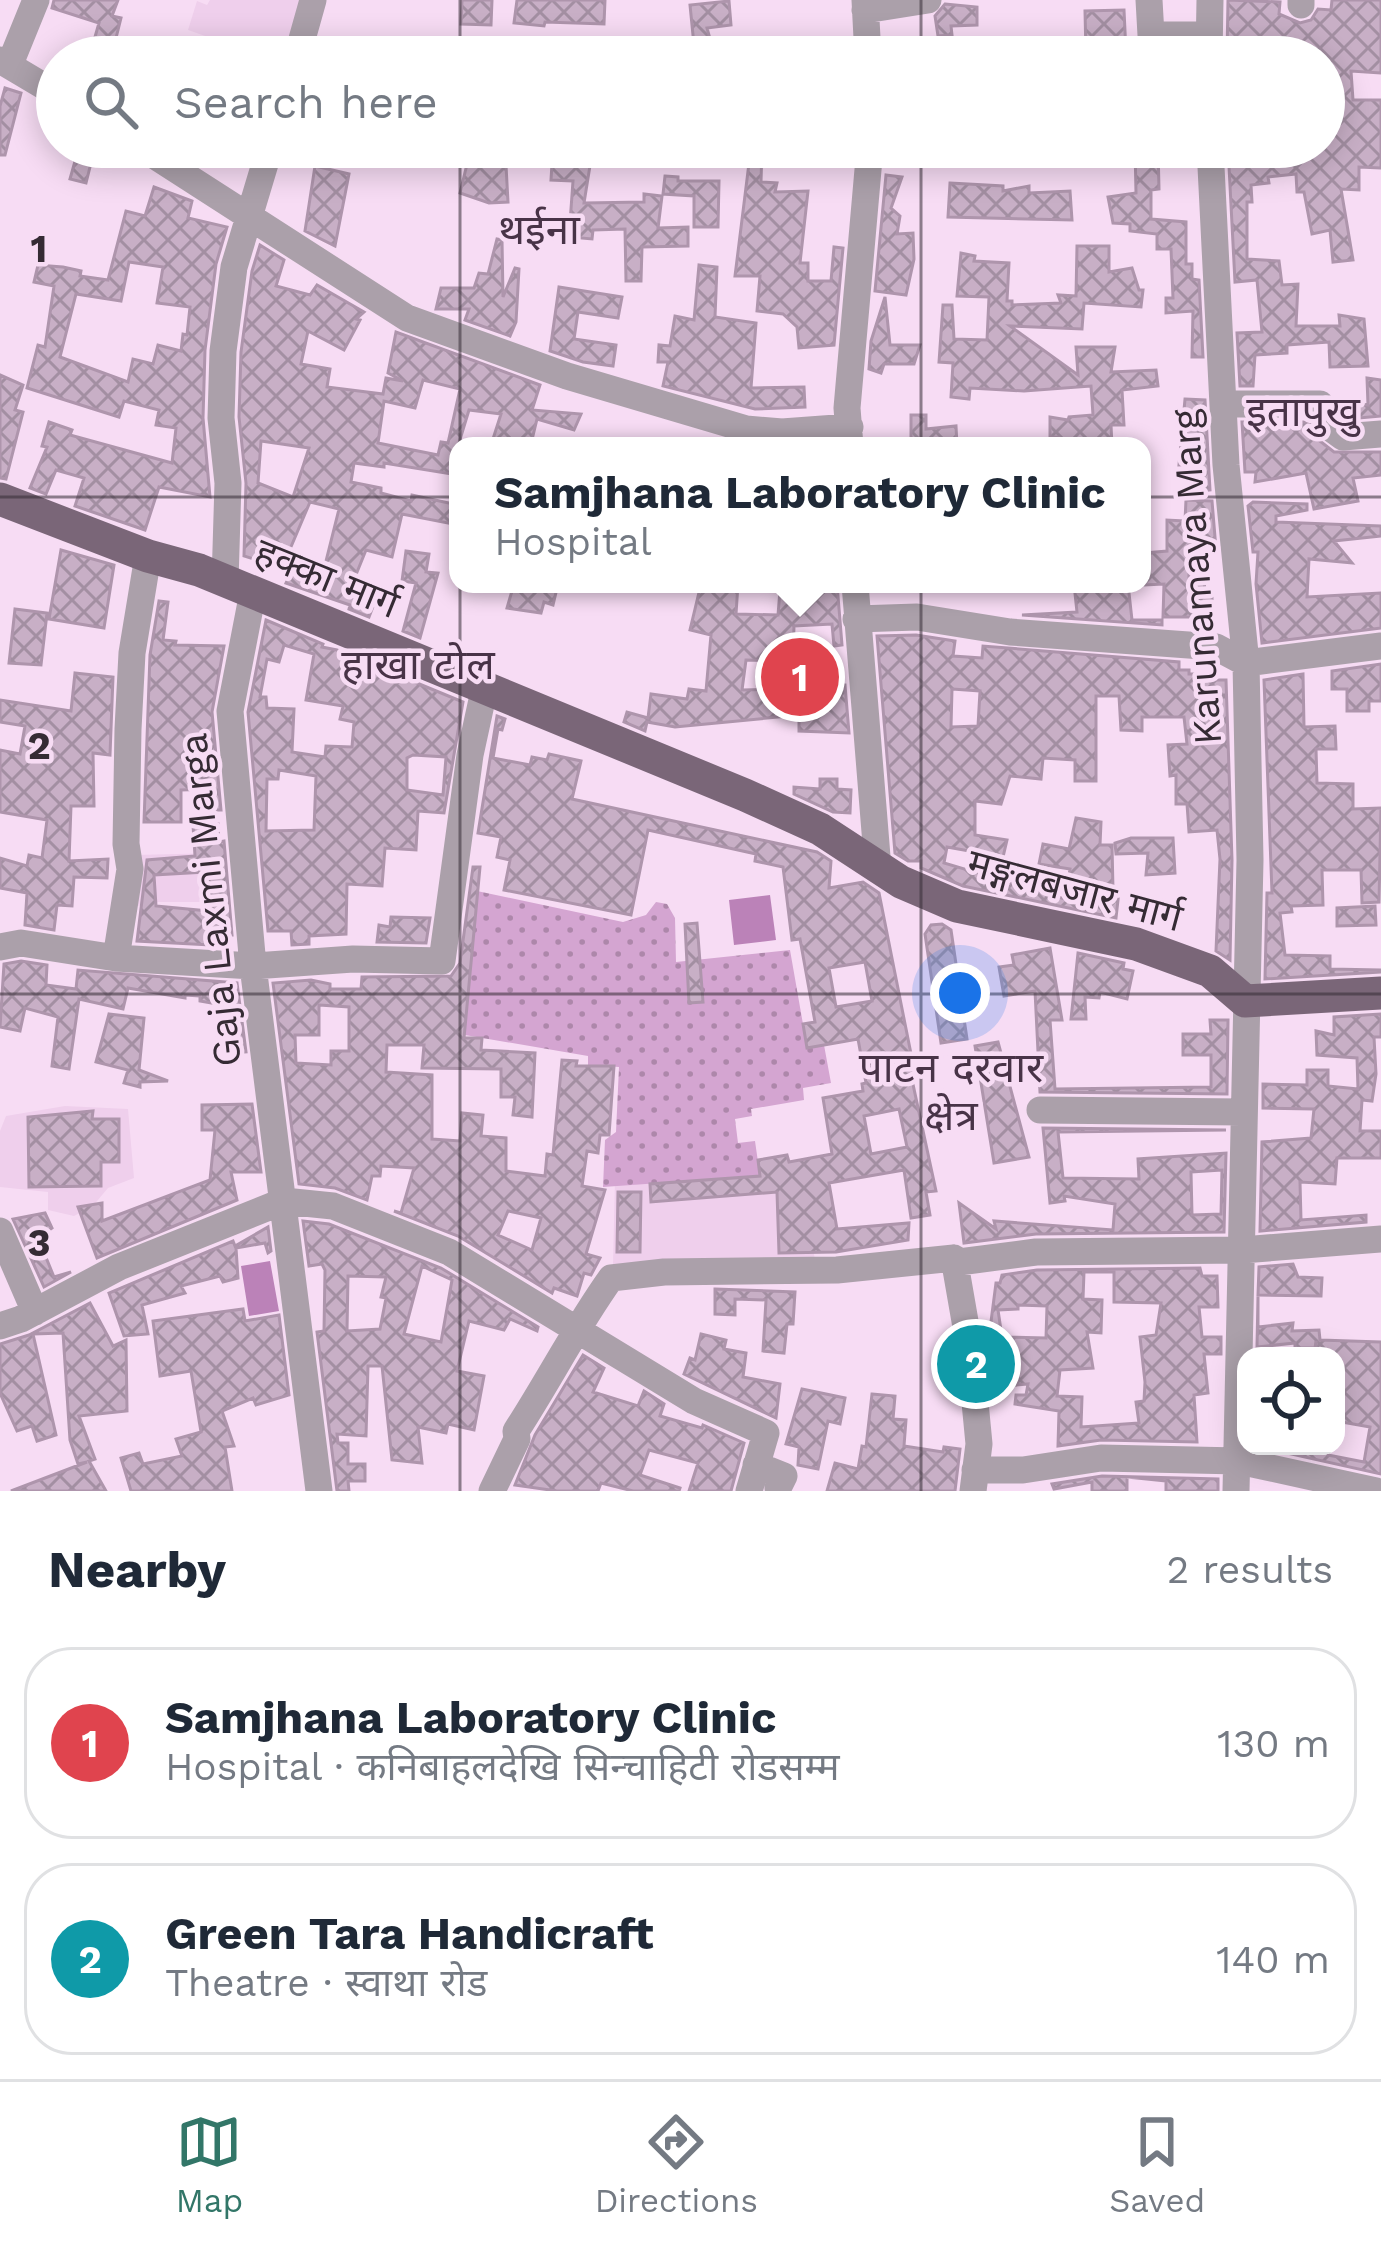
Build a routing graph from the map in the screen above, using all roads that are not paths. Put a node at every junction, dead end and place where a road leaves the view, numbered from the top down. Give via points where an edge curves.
1 (36, 0) edge
2 (314, 0) edge
3 (928, 0) edge
4 (1149, 0) edge
5 (1210, 0) edge
6 (865, 5) edge
7 (303, 36) edge
8 (867, 36) edge
9 (1156, 36) edge
10 (1209, 36) edge
11 (5, 62) edge
12 (36, 81) edge
13 (175, 168) edge
14 (264, 168) edge
15 (868, 168) edge
16 (1211, 168) edge
17 (250, 214) junction
18 (1224, 404) junction
19 (1381, 434) edge
20 (850, 436) edge
21 (0, 499) edge
22 (148, 556) junction
23 (239, 587) junction
24 (855, 593) edge
25 (856, 619) junction
26 (1381, 646) edge
27 (1238, 661) junction
28 (485, 686) junction
29 (878, 869) junction
30 (1, 952) edge
31 (116, 958) junction
32 (253, 966) junction
33 (1381, 993) edge
34 (1245, 1001) junction
35 (1040, 1110) dead end
36 (1242, 1112) junction
37 (284, 1202) junction
38 (0, 1231) edge
39 (1381, 1239) edge
40 (1241, 1250) junction
41 (954, 1258) junction
42 (35, 1312) junction
43 (0, 1326) edge
44 (577, 1326) junction
45 (1239, 1461) junction
46 (974, 1480) edge
47 (1022, 1480) edge
48 (764, 1487) edge
49 (319, 1491) edge
50 (492, 1491) edge
51 (1236, 1491) edge
52 (1376, 1491) edge

1 - 11 street
2 - 7 street
3 - 6 street
4 - 9 street
5 - 10 street
6 - 8 street
11 - 12 street
13 - 17 street
14 - 17 street, Gaja Laxmi Marga
15 - 20 street
16 - 18 street, Karunamaya Marg
17 - 20 street via 407,318 490,349 746,429
17 - 23 street, Gaja Laxmi Marga via 234,267 221,418
18 - 19 street via 1320,404 1343,437
18 - 27 street, Karunamaya Marg
21 - 22 main road, हक्का मार्ग
22 - 23 main road, हक्का मार्ग
22 - 31 street via 132,652 130,869
23 - 28 main road, हक्का मार्ग
23 - 32 street, Gaja Laxmi Marga via 230,711
24 - 25 street
25 - 27 street via 917,617 1216,647
25 - 29 street
26 - 27 street
27 - 34 street, Karunamaya Marg via 1250,860
28 - 29 main road, हक्का मार्ग via 820,829
28 - 32 street via 442,961
29 - 34 main road, मङ्गलबजार मार्ग via 957,906 1173,956 1210,971
30 - 31 street via 21,943
31 - 32 street
32 - 37 street, Gaja Laxmi Marga
33 - 34 main road
34 - 36 street, Karunamaya Marg
35 - 36 street
36 - 40 street, Karunamaya Marg
37 - 42 street via 118,1267
37 - 44 street via 333,1206 449,1252
37 - 49 street, Gaja Laxmi Marga
38 - 42 street
39 - 40 street
40 - 41 street
40 - 45 street, Karunamaya Marg
41 - 44 street via 611,1278
41 - 46 street via 979,1444
42 - 43 street
44 - 48 street via 694,1401 766,1433
44 - 50 street via 538,1373
45 - 47 street via 1101,1459
45 - 51 street, Karunamaya Marg
45 - 52 street
46 - 47 street

